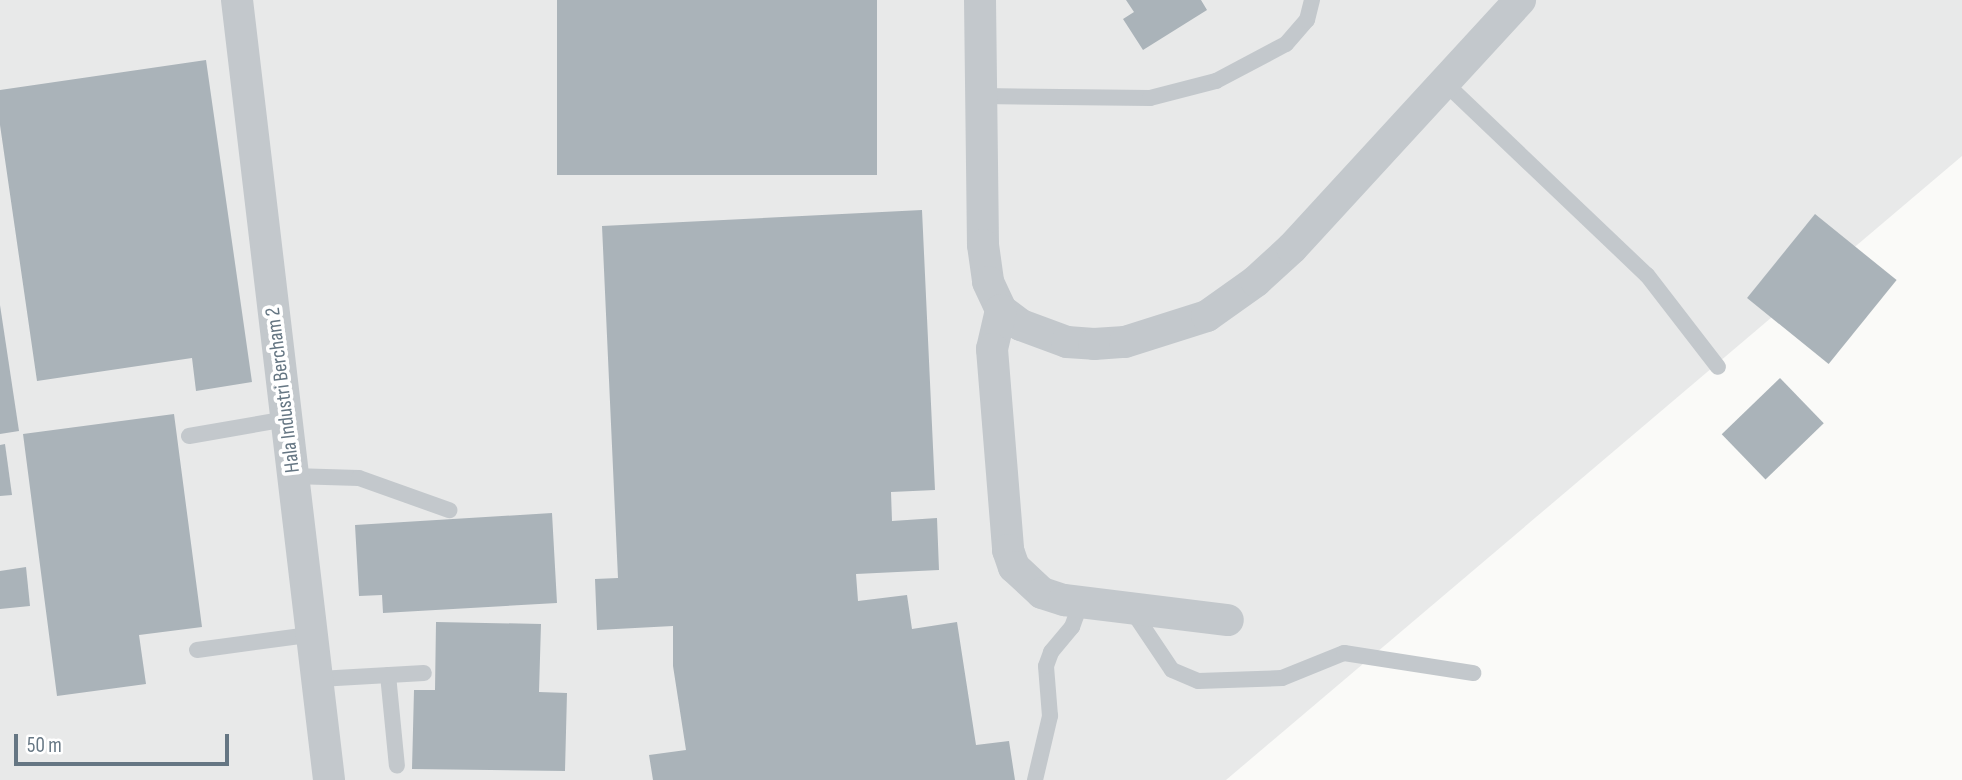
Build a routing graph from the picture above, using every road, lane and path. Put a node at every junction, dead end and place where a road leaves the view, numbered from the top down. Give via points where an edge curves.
1 (237, 0) edge
2 (979, 0) edge
3 (1312, 0) edge
4 (1520, 0) edge
5 (1444, 82) junction
6 (981, 96) junction
7 (1001, 310) junction
8 (1718, 367) dead end
9 (286, 419) junction
10 (189, 436) dead end
11 (292, 475) junction
12 (449, 510) dead end
13 (1081, 601) junction
14 (1129, 607) junction
15 (1228, 620) dead end
16 (315, 634) junction
17 (197, 650) dead end
18 (424, 673) dead end
19 (1473, 673) dead end
20 (388, 675) junction
21 (319, 679) junction
22 (397, 766) dead end
23 (329, 780) edge
24 (1035, 780) edge

1 - 9 street, Hala Industri Bercham 2
2 - 6 street
3 - 6 lane via 1307,20 1286,44 1216,81 1150,97
4 - 5 street
5 - 7 street via 1292,248 1207,316 1125,342 1094,344 1043,335
5 - 8 lane via 1647,275
6 - 7 street via 984,245 988,282
7 - 13 street via 992,349 1008,550 1019,574 1042,593
9 - 10 lane
9 - 11 street, Hala Industri Bercham 2
11 - 12 lane via 359,478
11 - 16 street, Hala Industri Bercham 2
13 - 14 street
13 - 24 lane via 1072,627 1051,652 1046,666 1050,716
14 - 15 street
14 - 19 lane via 1172,670 1198,681 1282,678 1344,653
16 - 17 lane
16 - 21 street, Hala Industri Bercham 2
18 - 20 lane
20 - 21 lane
20 - 22 lane
21 - 23 street, Hala Industri Bercham 2

